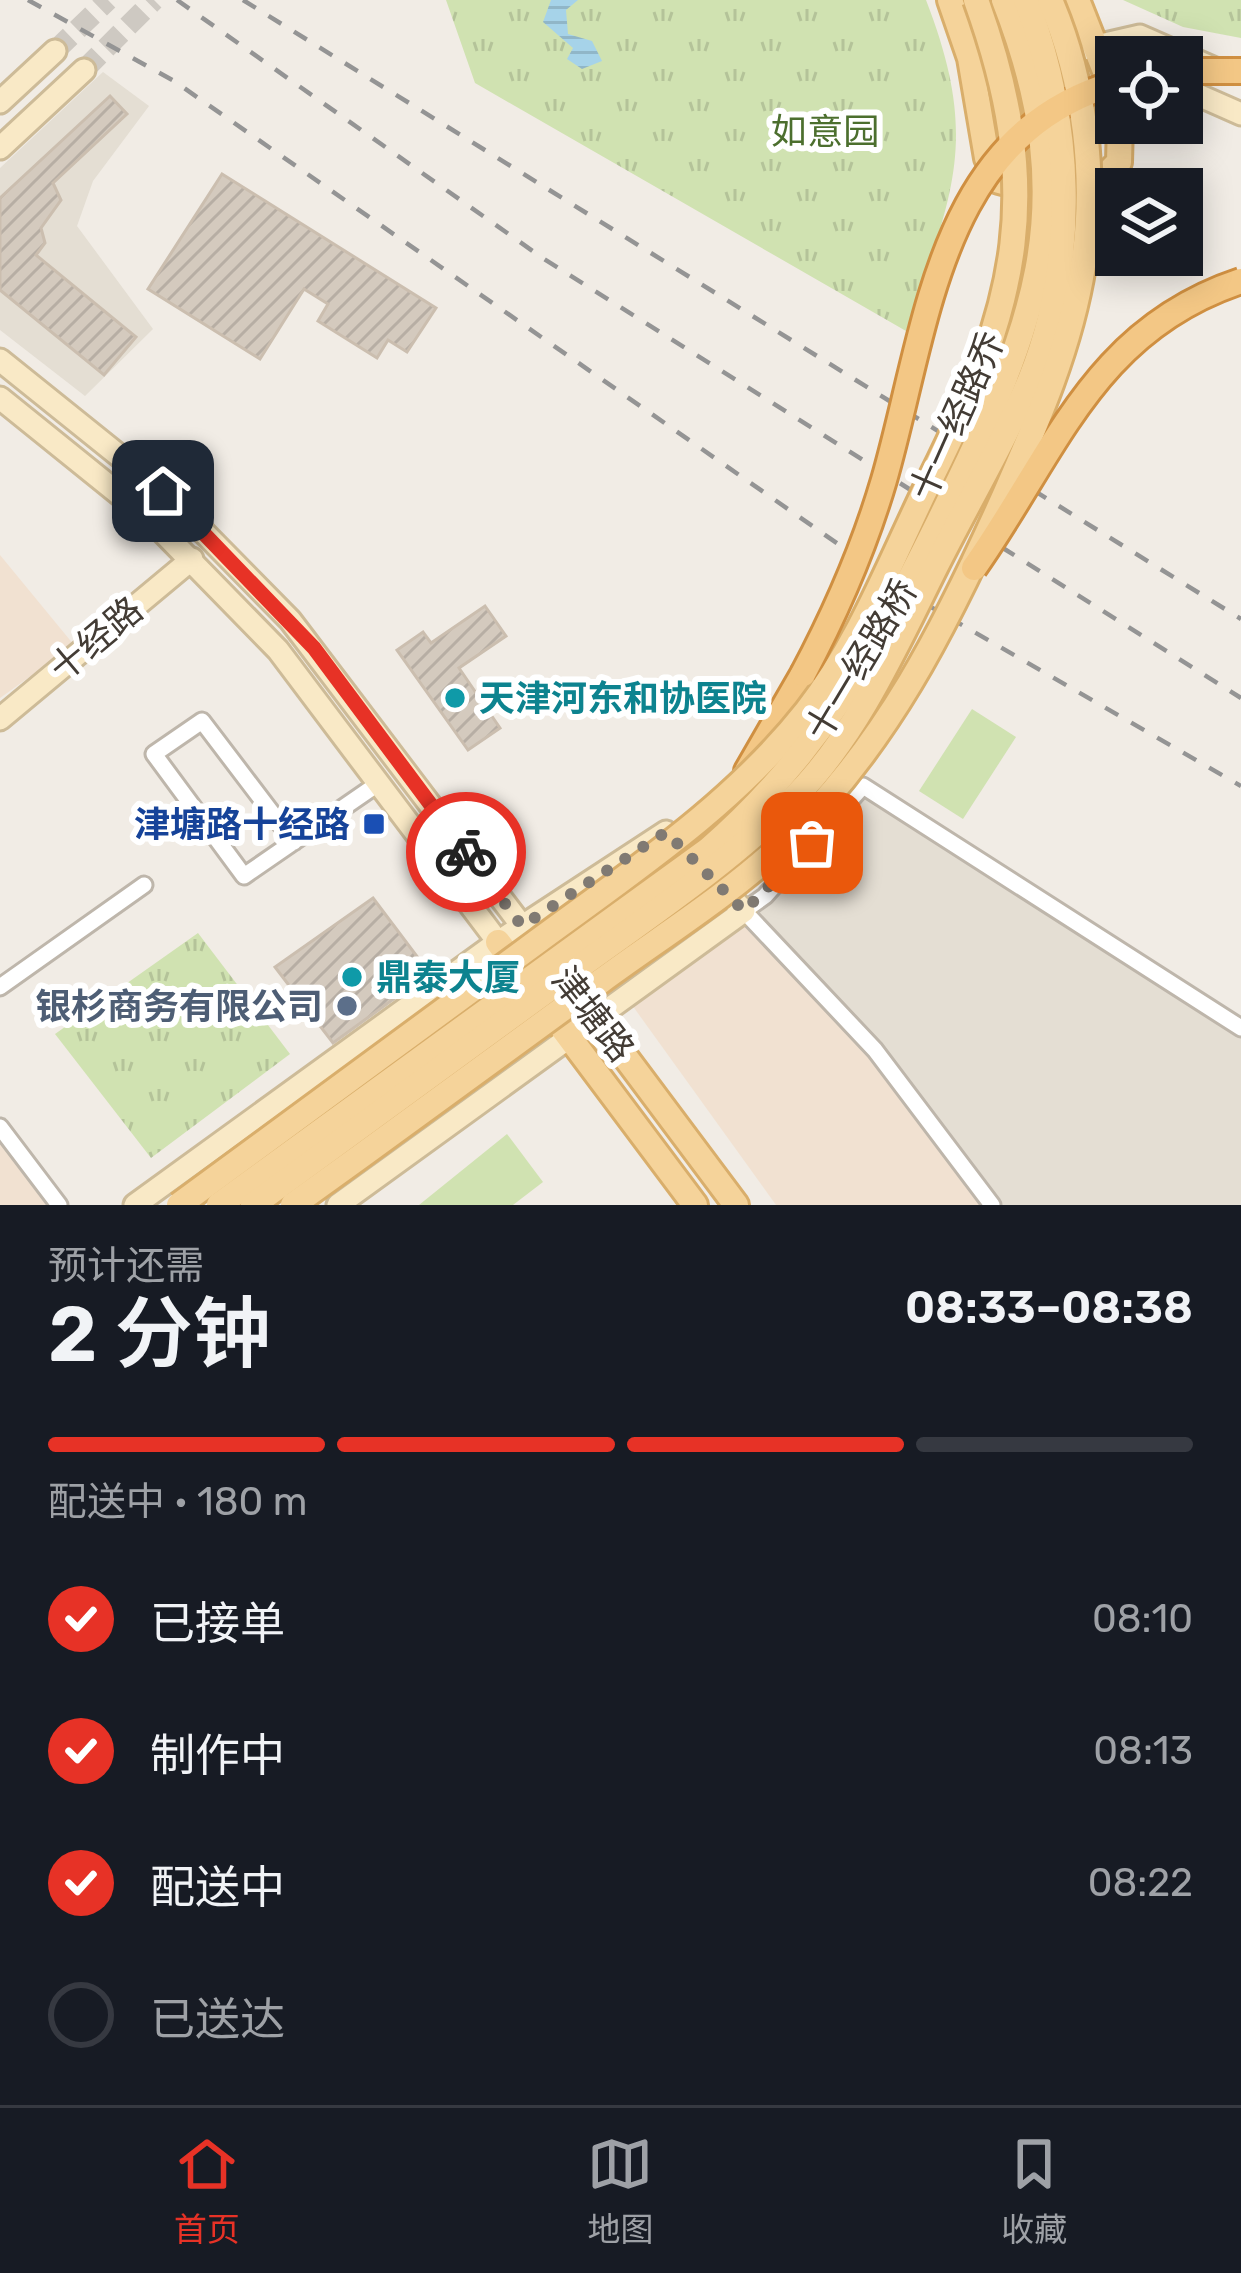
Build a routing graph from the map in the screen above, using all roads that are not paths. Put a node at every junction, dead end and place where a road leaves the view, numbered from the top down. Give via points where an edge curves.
1 (950, 0) edge
2 (976, 0) edge
3 (1004, 0) edge
4 (1026, 0) edge
5 (1050, 0) edge
6 (1078, 0) edge
7 (1140, 36) edge
8 (1095, 38) edge
9 (1095, 44) edge
10 (55, 51) tunnel mouth
11 (1203, 61) edge
12 (84, 70) tunnel mouth
13 (1241, 76) edge
14 (1203, 81) edge
15 (977, 89) junction
16 (1095, 90) edge
17 (1203, 94) edge
18 (0, 102) edge
19 (1241, 114) edge
20 (1120, 144) edge
21 (0, 148) edge
22 (1241, 281) edge
23 (0, 360) edge
24 (0, 398) edge
25 (192, 559) junction
26 (974, 568) junction
27 (0, 719) edge
28 (379, 783) junction
29 (738, 785) junction
30 (294, 842) junction
31 (144, 885) dead end
32 (744, 911) junction
33 (522, 926) junction
34 (498, 942) junction
35 (0, 987) edge
36 (598, 1016) junction
37 (1241, 1028) edge
38 (570, 1034) junction
39 (0, 1127) edge
40 (59, 1205) edge
41 (135, 1205) edge
42 (179, 1205) edge
43 (219, 1205) edge
44 (253, 1205) edge
45 (293, 1205) edge
46 (338, 1205) edge
47 (695, 1205) edge
48 (736, 1205) edge
49 (992, 1205) edge

1 - 15 main road
2 - 29 main road, 十一经路乔, bridge via 1014,130 1015,237 998,324 953,434 827,682
3 - 43 main road, 十一经路桥, bridge via 1040,138 1043,239 1032,306 989,423 850,692 773,791 708,850
4 - 44 main road, 十一经路桥, bridge via 1060,140 1063,230 1053,301 1014,413 863,705 771,820
5 - 26 main road, 十一经路桥, bridge via 1086,142 1084,264 1060,363
6 - 7 main road via 1097,18
6 - 8 main road
9 - 15 main road
10 - 18 main road
11 - 13 main road
12 - 21 main road
13 - 14 highway, bridge
15 - 20 main road via 987,158 1010,188 1101,180 1119,162
16 - 29 highway, bridge via 1024,130 975,190 940,269 856,562
17 - 19 main road
22 - 26 highway, bridge via 1180,307 1123,348 1070,410
23 - 33 main road, 津塘路 via 163,491 290,620
24 - 25 main road, 津塘路
25 - 27 main road, 十经路
25 - 28 main road, 津塘路 via 278,650
26 - 45 main road, 十一经路桥, bridge via 895,710 783,844
28 - 30 street
28 - 34 main road, 津塘路
29 - 42 main road, 十一经路乔, bridge via 686,832
30 - 30 street via 244,876 154,754 202,721
31 - 35 street
32 - 33 main road via 666,832
32 - 36 main road
32 - 37 street via 863,786
32 - 49 street via 875,1050
33 - 34 main road
33 - 36 main road, 津塘路
34 - 38 main road, 津塘路
34 - 41 main road
36 - 38 main road
36 - 48 main road, 津塘路
38 - 46 main road
38 - 47 main road, 津塘路
39 - 40 street

